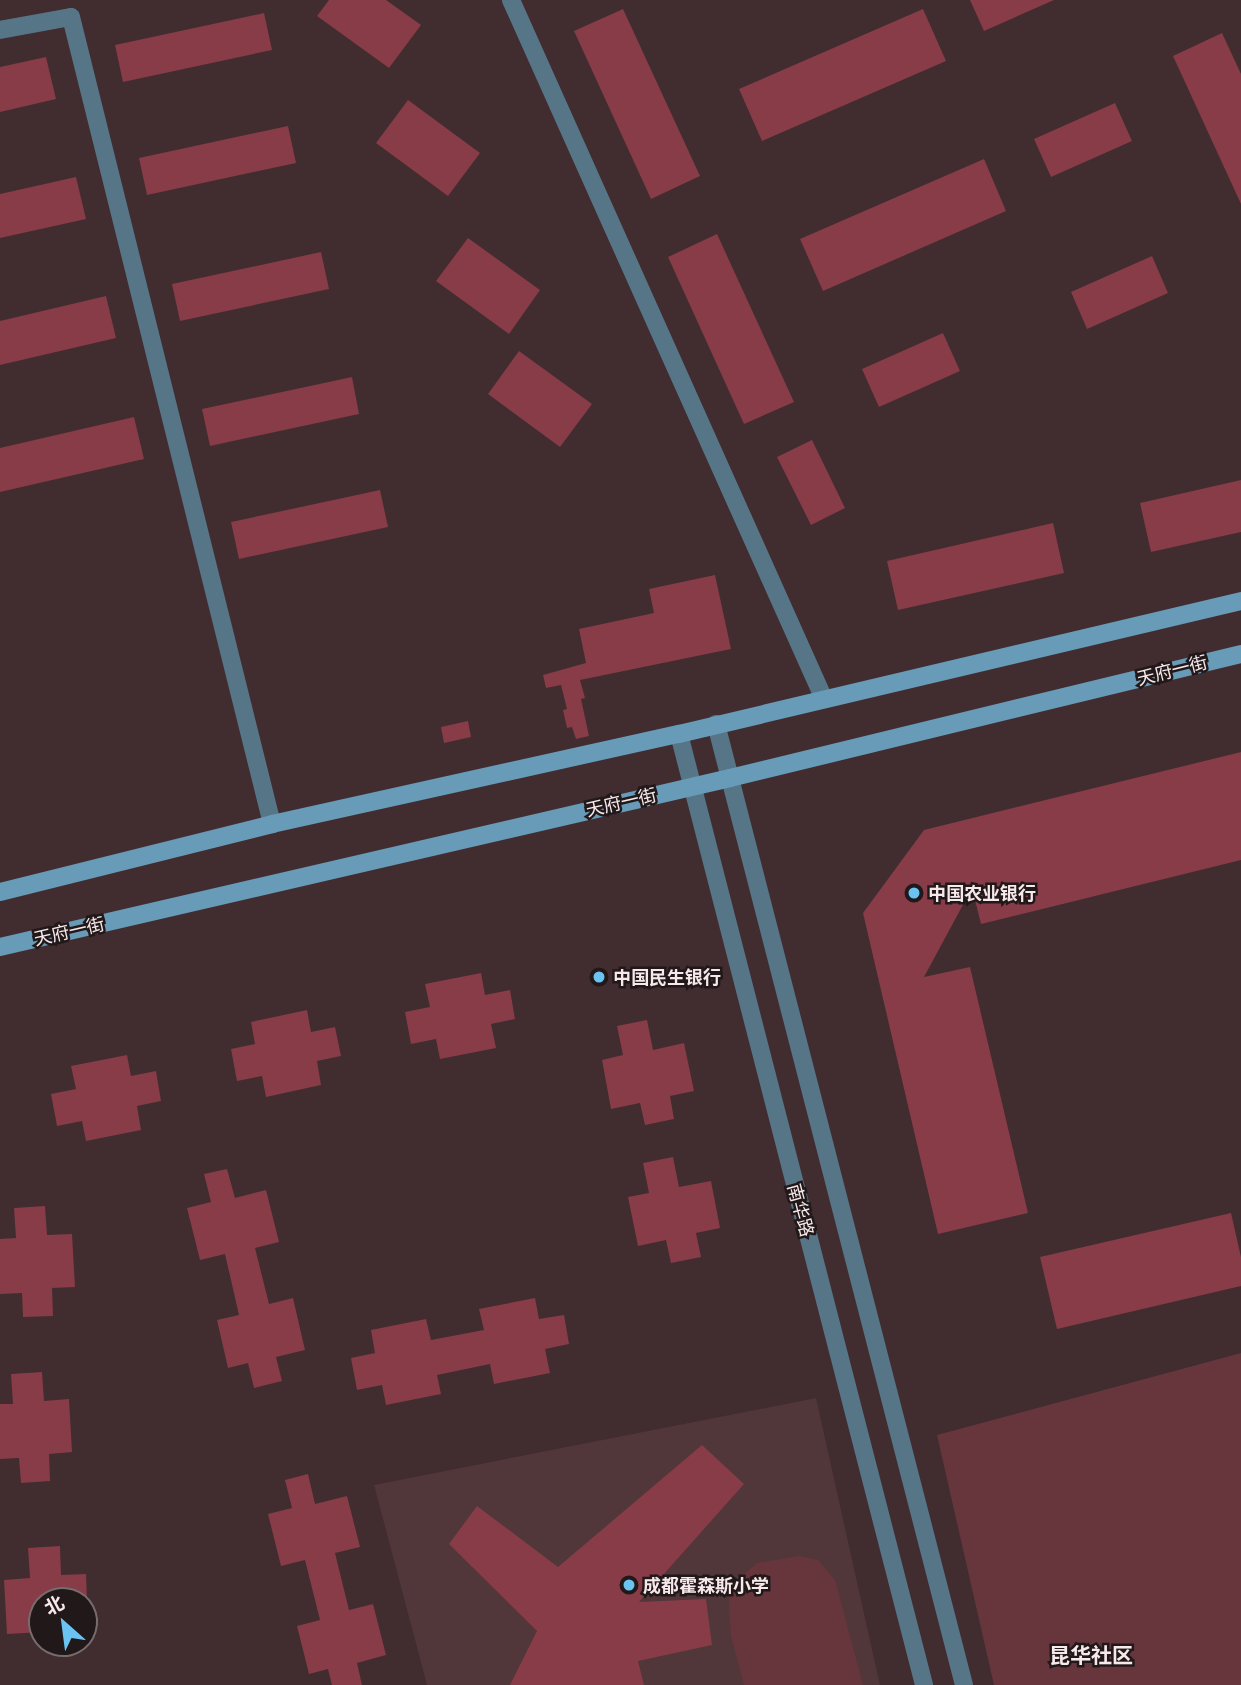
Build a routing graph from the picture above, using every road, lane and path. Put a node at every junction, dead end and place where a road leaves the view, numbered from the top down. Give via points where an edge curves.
1 (511, 0) edge
2 (0, 30) edge
3 (1241, 601) edge
4 (1241, 654) edge
5 (824, 699) junction
6 (716, 724) junction
7 (679, 734) junction
8 (730, 778) junction
9 (691, 786) junction
10 (272, 824) junction
11 (0, 892) edge
12 (0, 947) edge
13 (924, 1685) edge
14 (964, 1685) edge

1 - 5 street
2 - 10 street via 71,17
3 - 5 main road
4 - 8 main road, 天府一街
5 - 6 main road
6 - 7 main road
6 - 8 street
7 - 9 street, 南华路
7 - 10 main road
8 - 9 main road, 天府一街
8 - 14 street
9 - 12 main road, 天府一街
9 - 13 street, 南华路
10 - 11 main road

